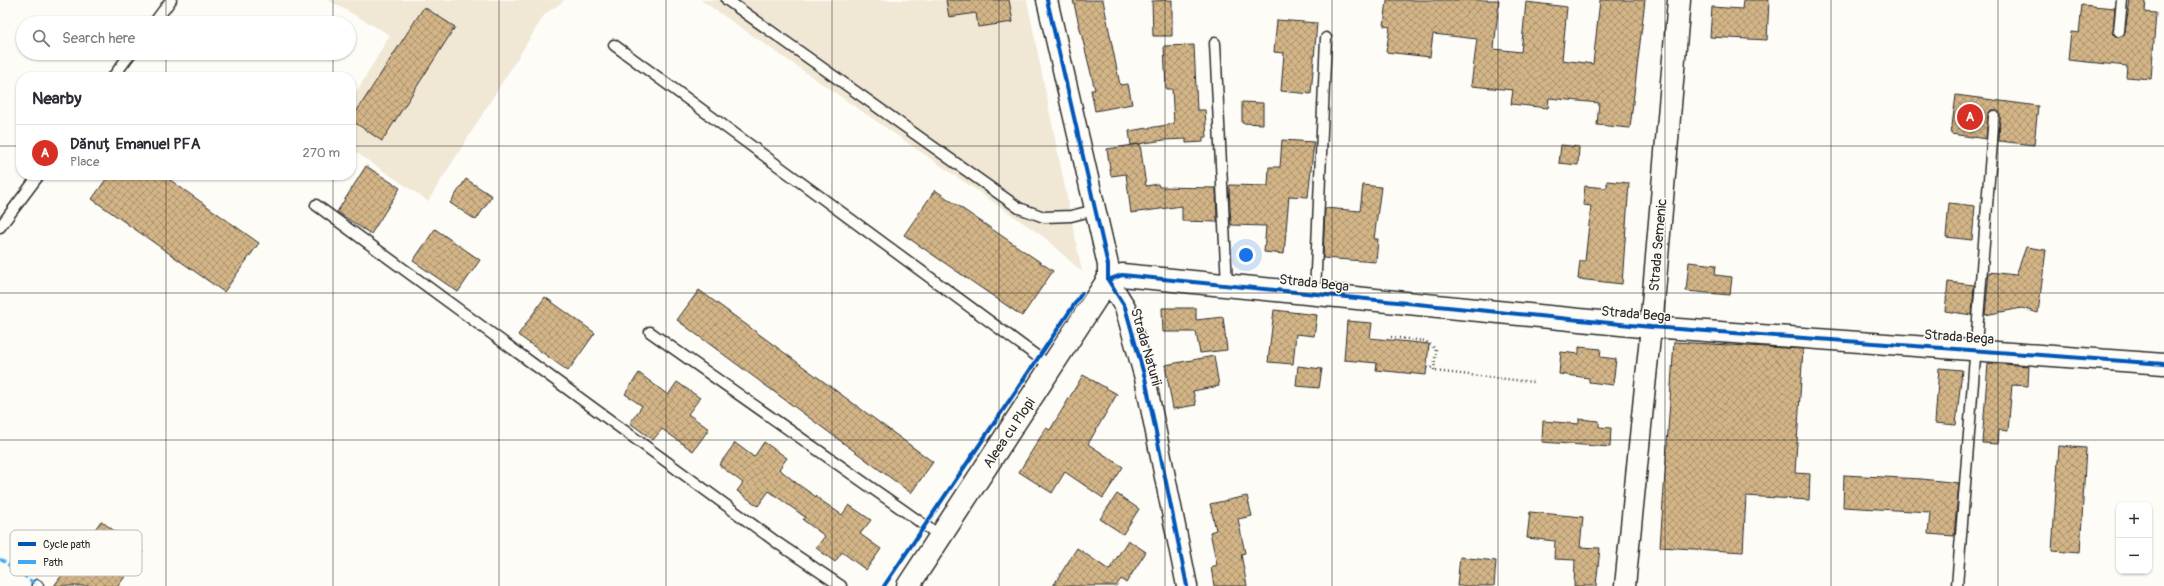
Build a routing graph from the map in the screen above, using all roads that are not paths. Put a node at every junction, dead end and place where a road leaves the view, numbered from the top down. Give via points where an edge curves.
1 (171, 0) edge
2 (727, 0) edge
3 (1047, 0) edge
4 (1679, 0) edge
5 (2122, 0) edge
6 (159, 16) edge
7 (2119, 31) dead end
8 (1326, 38) dead end
9 (1215, 43) dead end
10 (614, 46) dead end
11 (126, 60) edge
12 (117, 72) edge
13 (1994, 116) dead end
14 (35, 180) edge
15 (316, 205) dead end
16 (1096, 210) junction
17 (0, 227) edge
18 (1108, 280) junction
19 (1227, 285) junction
20 (1315, 294) junction
21 (1651, 327) junction
22 (650, 332) dead end
23 (1977, 349) junction
24 (2164, 364) edge
25 (1052, 368) junction
26 (940, 536) junction
27 (841, 586) edge
28 (908, 586) edge
29 (1188, 586) edge
30 (1625, 586) edge
31 (1957, 586) edge

1 - 6 lane
2 - 16 lane via 1019,208 1044,217 1071,216
3 - 16 street, Strada Naturii
4 - 21 street, Strada Semenic
5 - 7 lane
8 - 20 lane
9 - 19 lane
10 - 25 lane
11 - 12 lane
13 - 23 lane, Strada Bega
14 - 17 lane
15 - 27 lane via 779,544
16 - 18 street, Strada Naturii via 1108,265
18 - 19 street, Strada Bega via 1122,275
18 - 25 street, Aleea cu Plopi
18 - 29 street, Strada Naturii via 1125,307 1145,378
19 - 20 street, Strada Bega
20 - 21 street, Strada Bega
21 - 23 street, Strada Bega
21 - 30 street, Strada Semenic
22 - 26 lane
23 - 24 street, Strada Bega
23 - 31 lane
25 - 26 street, Aleea cu Plopi
26 - 28 street, Aleea cu Plopi

